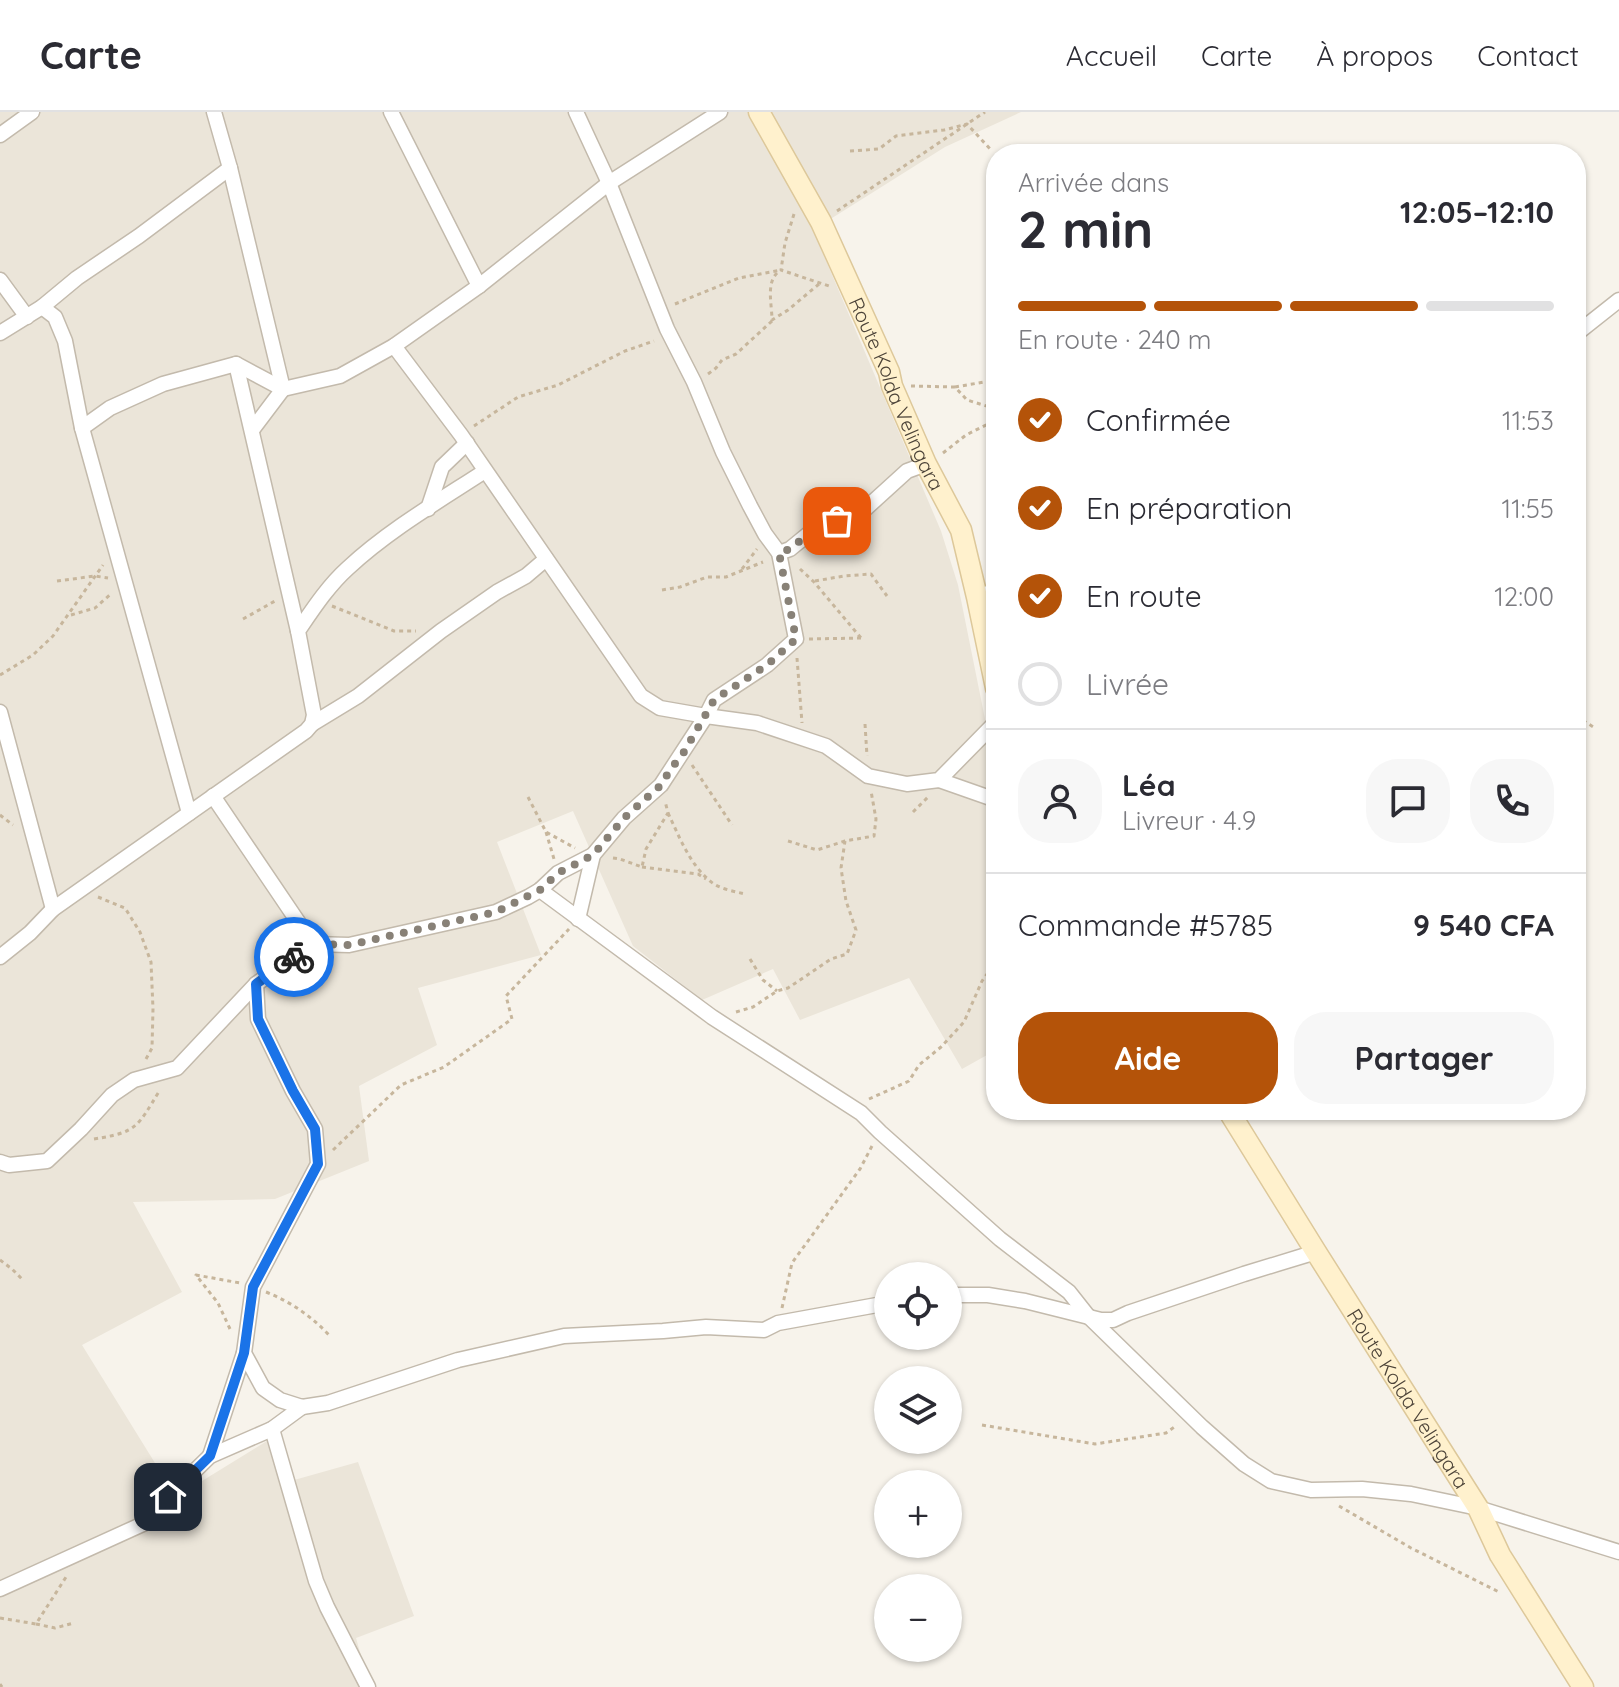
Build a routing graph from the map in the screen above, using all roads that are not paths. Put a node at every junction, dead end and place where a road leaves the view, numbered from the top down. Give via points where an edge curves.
1 (32, 112) edge
2 (214, 112) edge
3 (391, 112) edge
4 (576, 112) edge
5 (720, 112) edge
6 (759, 112) edge
7 (0, 135) edge
8 (230, 168) junction
9 (609, 183) junction
10 (0, 280) edge
11 (479, 286) junction
12 (1619, 300) edge
13 (42, 307) junction
14 (27, 317) junction
15 (1586, 326) edge
16 (0, 333) edge
17 (394, 346) junction
18 (236, 364) junction
19 (283, 389) junction
20 (77, 401) junction
21 (110, 408) junction
22 (82, 428) junction
23 (252, 430) junction
24 (464, 439) junction
25 (926, 464) junction
26 (485, 471) junction
27 (428, 509) junction
28 (779, 553) junction
29 (546, 559) junction
30 (986, 592) edge
31 (298, 631) junction
32 (0, 712) edge
33 (706, 716) junction
34 (312, 724) junction
35 (986, 732) edge
36 (939, 780) junction
37 (213, 796) junction
38 (986, 796) edge
39 (189, 813) junction
40 (593, 855) junction
41 (540, 890) junction
42 (53, 909) junction
43 (578, 919) junction
44 (313, 944) junction
45 (0, 957) edge
46 (256, 984) junction
47 (1234, 1120) edge
48 (0, 1162) edge
49 (1316, 1252) junction
50 (962, 1295) edge
51 (874, 1306) edge
52 (1088, 1316) junction
53 (244, 1353) junction
54 (302, 1407) junction
55 (272, 1429) junction
56 (210, 1456) junction
57 (1478, 1508) junction
58 (1619, 1552) edge
59 (0, 1589) edge
60 (368, 1687) edge
61 (1583, 1687) edge

1 - 7 street
2 - 8 street
3 - 11 street
4 - 9 street
5 - 9 street
6 - 25 main road, Route Kolda Velingara via 821,222
8 - 13 street
8 - 19 street
9 - 11 street
9 - 28 street via 723,452
10 - 14 street
11 - 17 street
12 - 15 street
13 - 14 street
13 - 20 street via 55,317 65,341
14 - 16 street
17 - 19 street via 340,376
17 - 24 street
18 - 19 street
18 - 21 street via 163,384
18 - 23 street
19 - 23 street
20 - 21 street
20 - 22 street
21 - 22 street
22 - 39 street
23 - 31 street
24 - 26 street
24 - 27 street via 442,467
25 - 28 street via 907,471 863,511 812,531
25 - 30 main road, Route Kolda Velingara
26 - 27 street
26 - 29 street
27 - 31 street via 348,568
28 - 33 street via 796,639 714,700
29 - 33 street via 641,696 660,708
29 - 34 street
31 - 34 street
32 - 42 street
33 - 36 street via 757,723 826,746 868,776 907,784
33 - 40 street via 661,785
34 - 37 street
35 - 36 street
36 - 38 street
37 - 39 street
37 - 44 street
39 - 42 street
40 - 41 street via 558,873
40 - 43 street
41 - 43 street
41 - 44 street via 496,912 349,945
42 - 45 street
43 - 52 street via 728,1027 861,1113 1000,1239 1069,1292
44 - 46 street
46 - 48 street via 177,1068 134,1080 112,1095 47,1161
46 - 53 street via 258,1019 315,1129 318,1164 253,1287
47 - 49 main road, Route Kolda Velingara
49 - 52 street via 1113,1320
49 - 57 main road, Route Kolda Velingara
50 - 52 street via 988,1295
51 - 54 street via 764,1330 706,1327 564,1336 458,1360
52 - 57 street via 1189,1415 1271,1481 1311,1490 1411,1494
53 - 54 street via 263,1388
53 - 56 street
54 - 55 street
55 - 56 street
55 - 60 street via 316,1581
56 - 59 street via 168,1497 154,1519
57 - 58 street
57 - 61 main road, Route Kolda Velingara via 1500,1555

